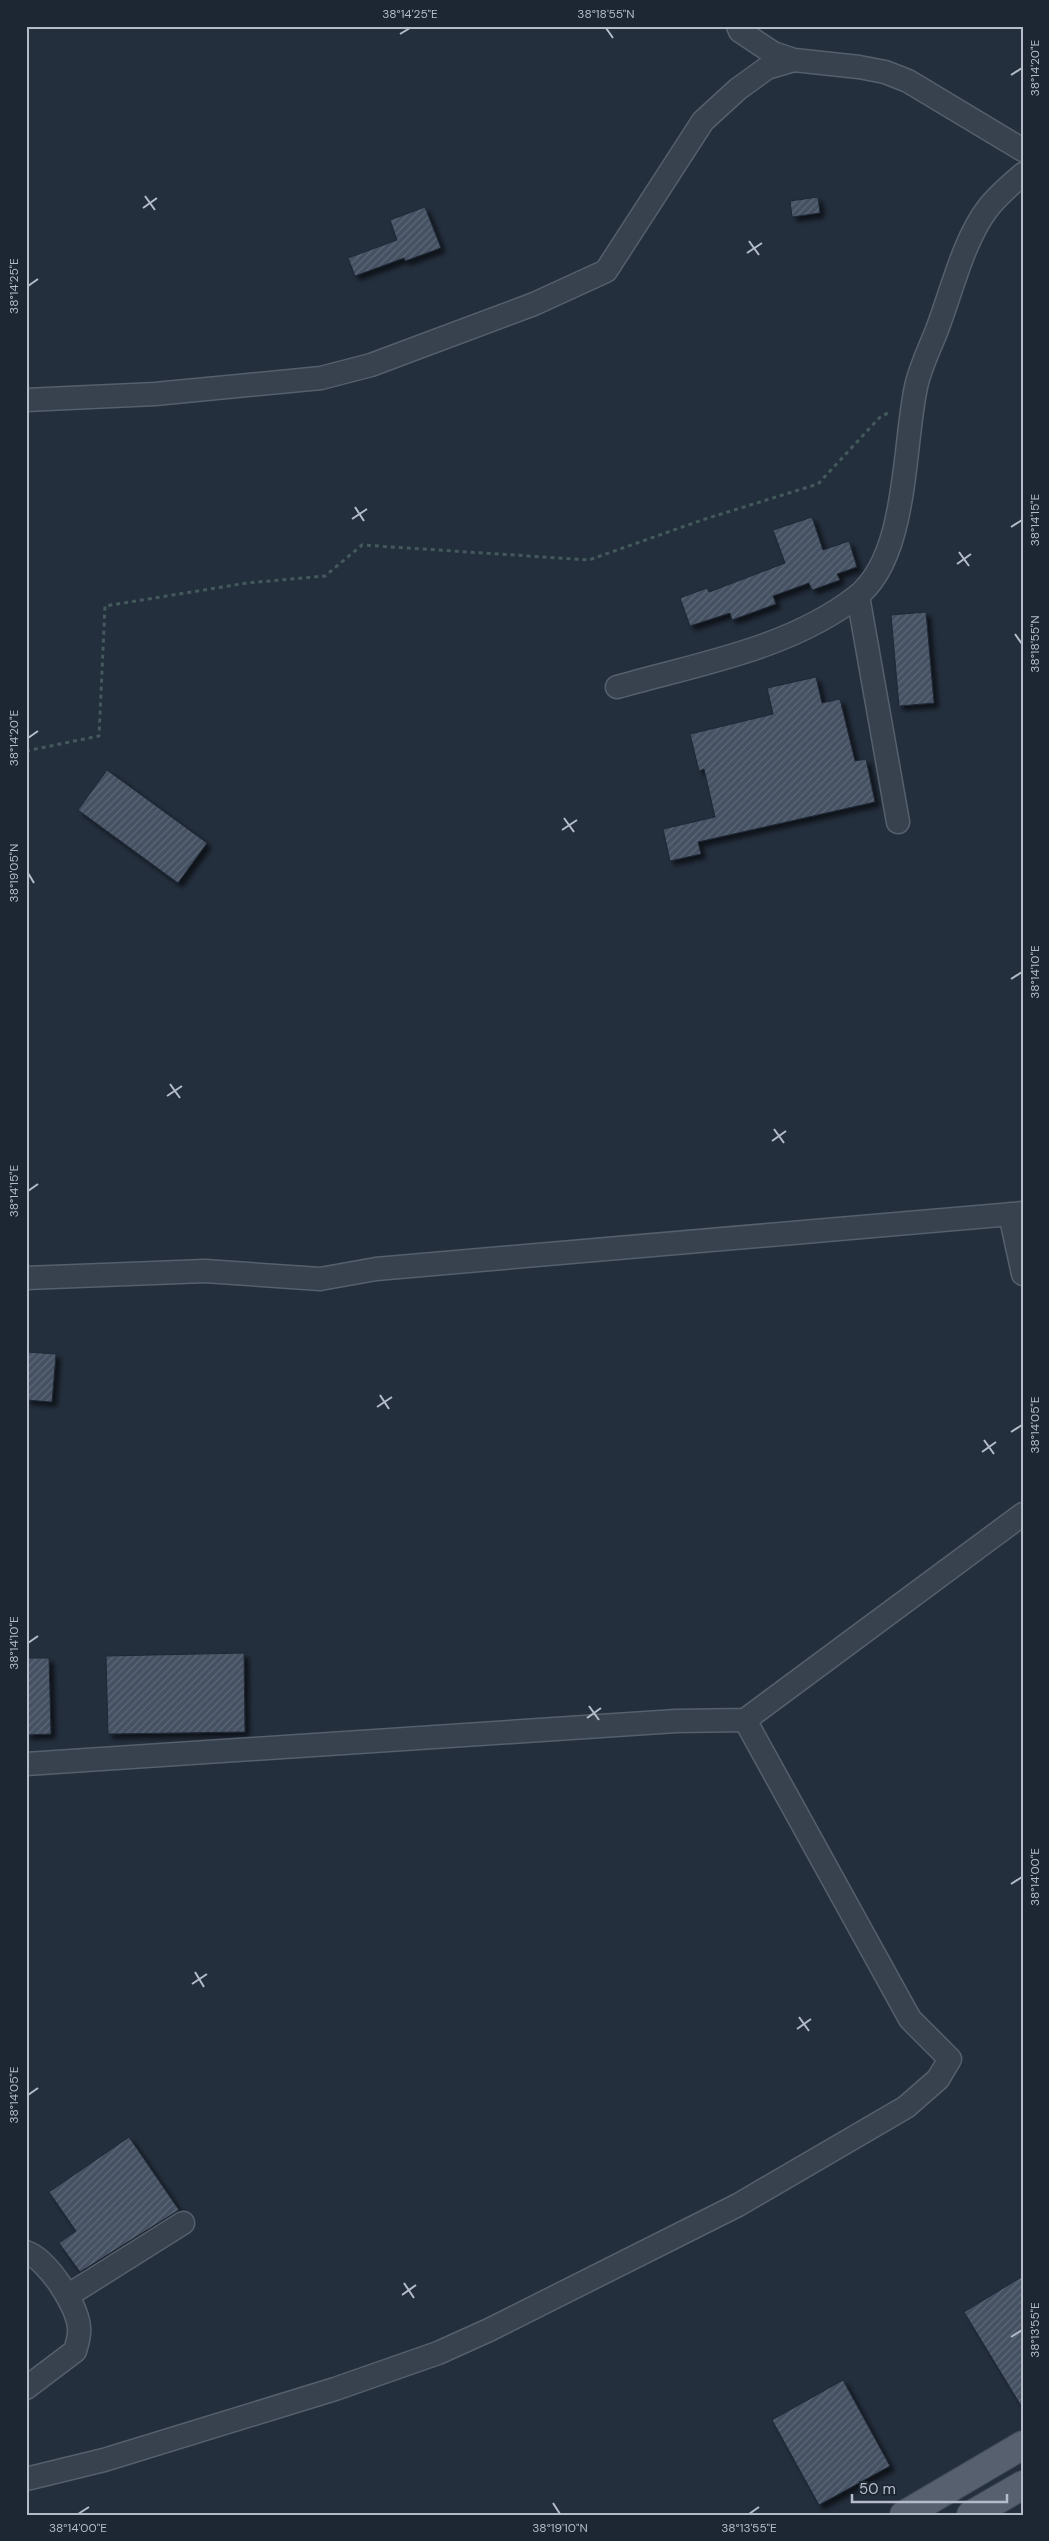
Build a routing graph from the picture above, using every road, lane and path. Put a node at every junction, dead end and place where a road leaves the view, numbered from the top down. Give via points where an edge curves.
1 (738, 26) edge
2 (794, 60) junction
3 (1023, 150) edge
4 (1023, 174) edge
5 (26, 400) edge
6 (913, 402) junction
7 (858, 596) junction
8 (617, 687) dead end
9 (26, 751) edge
10 (898, 822) dead end
11 (1016, 1213) edge
12 (1023, 1274) edge
13 (26, 1278) edge
14 (1023, 1514) edge
15 (745, 1720) junction
16 (26, 1764) edge
17 (183, 2223) dead end
18 (26, 2252) edge
19 (68, 2296) junction
20 (26, 2388) edge
21 (1023, 2446) edge
22 (26, 2479) edge
23 (1023, 2485) edge
24 (904, 2515) edge
25 (971, 2515) edge

1 - 2 street via 772,53
2 - 3 street via 859,67 908,81
2 - 5 street via 767,68 703,121 606,271 534,304 371,365 321,378 155,394
4 - 6 street via 987,210 970,242 916,386
6 - 7 street via 895,532 878,572
6 - 9 path via 881,416 818,484 589,560 362,545 325,576 248,583 105,606 99,736
7 - 8 street via 786,639
7 - 10 street
11 - 12 street
11 - 13 street via 376,1268 320,1279 205,1271
14 - 15 street
15 - 16 street via 676,1721
15 - 22 street via 910,2019 950,2060 938,2079 906,2107 738,2205 438,2353 335,2389 104,2460
17 - 19 street
18 - 19 street via 42,2262
19 - 20 street via 80,2326 75,2351
21 - 24 main road
23 - 25 main road

